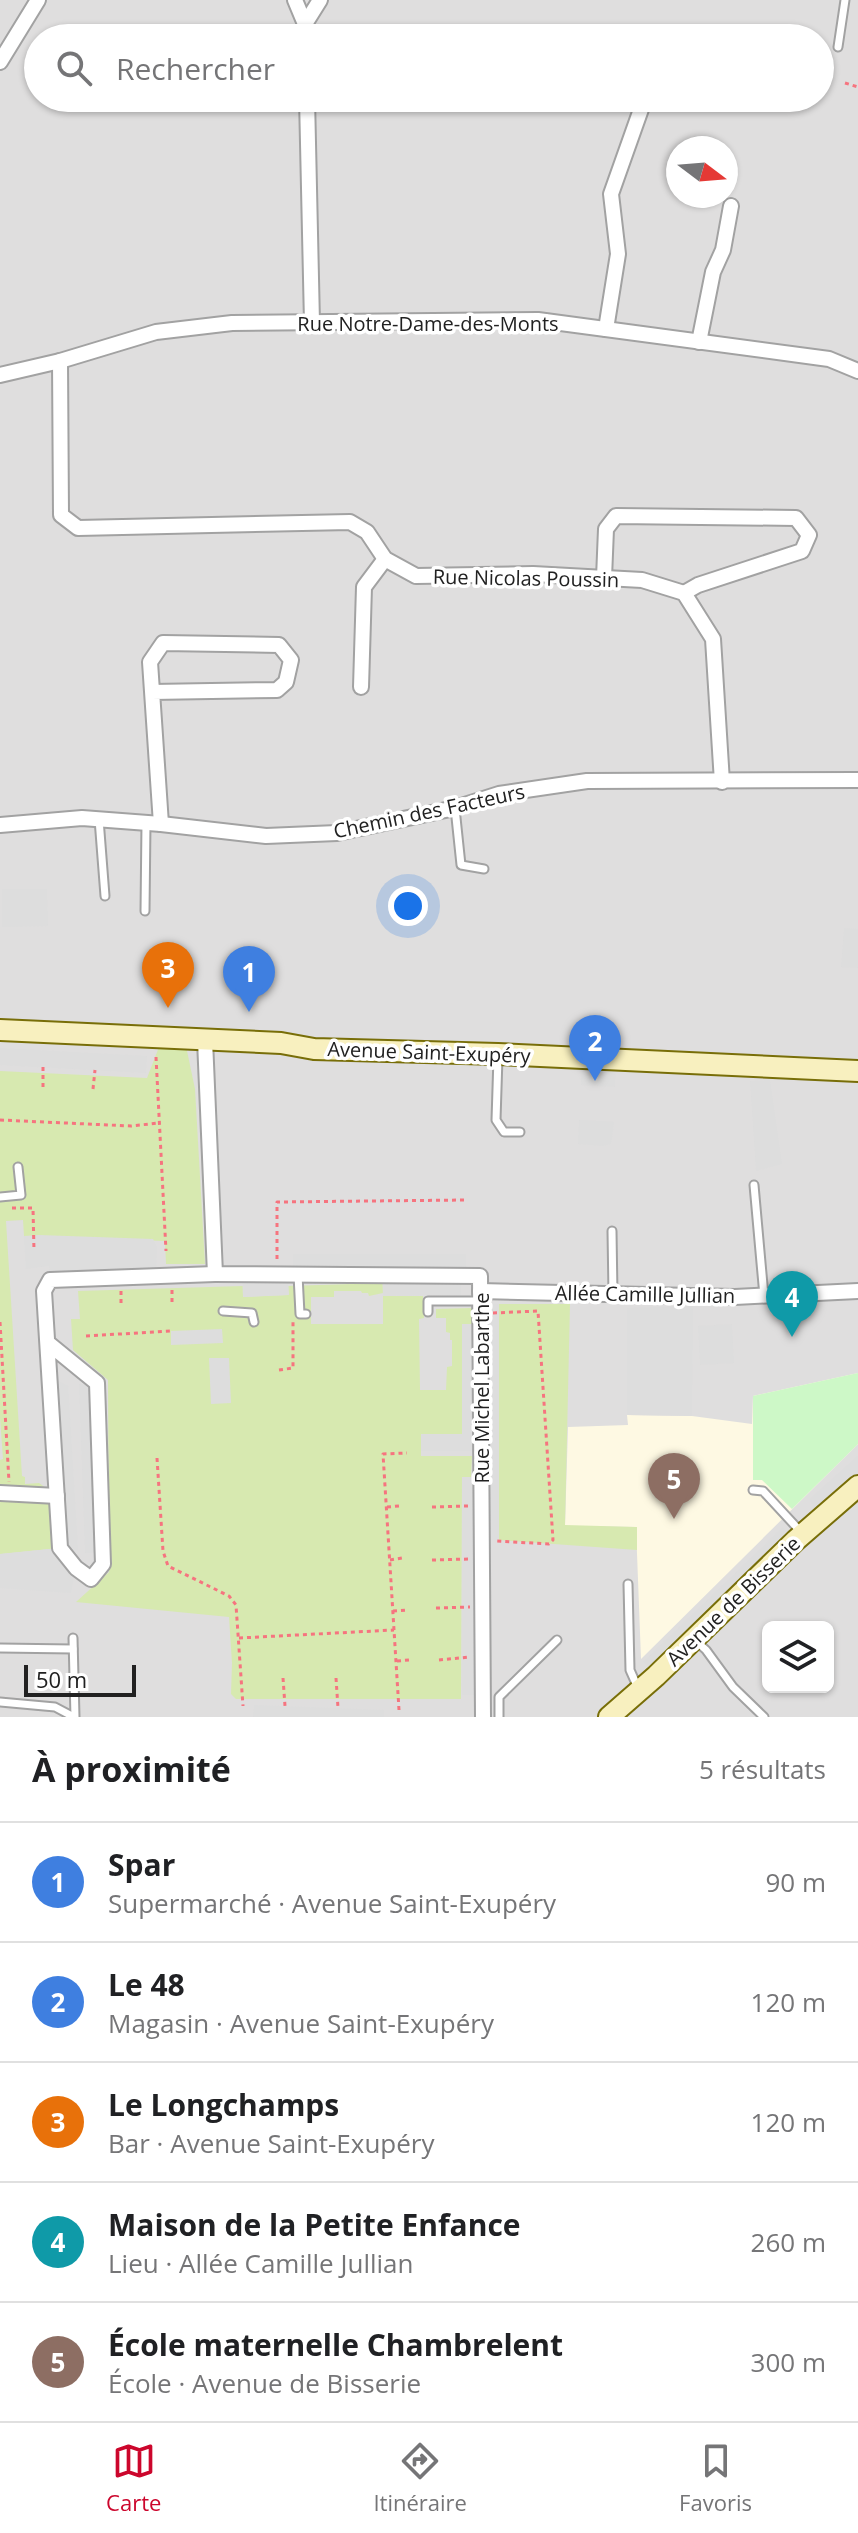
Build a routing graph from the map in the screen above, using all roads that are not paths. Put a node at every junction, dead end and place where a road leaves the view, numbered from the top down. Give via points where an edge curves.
1 (38, 0) edge
2 (295, 0) edge
3 (320, 0) edge
4 (845, 0) edge
5 (303, 24) edge
6 (308, 24) edge
7 (838, 47) dead end
8 (0, 62) edge
9 (307, 112) edge
10 (640, 112) edge
11 (731, 208) edge
12 (312, 323) junction
13 (606, 329) junction
14 (699, 342) junction
15 (60, 361) junction
16 (858, 371) edge
17 (0, 375) edge
18 (385, 559) junction
19 (604, 578) junction
20 (684, 593) junction
21 (361, 687) dead end
22 (152, 692) junction
23 (858, 780) edge
24 (722, 782) junction
25 (455, 808) junction
26 (99, 819) junction
27 (154, 823) junction
28 (0, 825) edge
29 (484, 869) dead end
30 (105, 896) dead end
31 (145, 911) dead end
32 (0, 1030) edge
33 (205, 1040) junction
34 (498, 1054) junction
35 (858, 1071) edge
36 (520, 1132) dead end
37 (18, 1167) dead end
38 (754, 1185) dead end
39 (0, 1197) edge
40 (612, 1231) dead end
41 (215, 1274) junction
42 (298, 1275) junction
43 (858, 1291) edge
44 (613, 1294) junction
45 (764, 1296) junction
46 (481, 1301) junction
47 (223, 1311) dead end
48 (428, 1312) dead end
49 (306, 1314) dead end
50 (254, 1322) dead end
51 (48, 1343) junction
52 (858, 1486) edge
53 (753, 1490) dead end
54 (5, 1493) edge
55 (57, 1496) junction
56 (803, 1534) junction
57 (628, 1584) dead end
58 (73, 1638) dead end
59 (694, 1639) junction
60 (557, 1640) dead end
61 (0, 1648) edge
62 (73, 1649) junction
63 (0, 1702) edge
64 (625, 1705) edge
65 (74, 1717) edge
66 (483, 1717) edge
67 (499, 1717) edge
68 (764, 1717) edge

1 - 8 street
2 - 5 street
3 - 6 street
4 - 7 lane
9 - 12 street
10 - 13 street via 611,194 618,254
11 - 14 street
12 - 13 street, Rue Notre-Dame-des-Monts via 538,320
12 - 15 street, Rue Notre-Dame-des-Monts via 232,323 156,332
13 - 14 street, Rue Notre-Dame-des-Monts
14 - 16 street, Rue Notre-Dame-des-Monts via 829,359
15 - 17 street, Rue Notre-Dame-des-Monts
15 - 18 street, Rue Nicolas Poussin via 61,515 78,528 350,522 367,532
18 - 19 street, Rue Nicolas Poussin via 416,576
18 - 21 street via 364,587
19 - 20 street, Rue Nicolas Poussin via 642,580
19 - 20 street via 606,529 616,516 796,518 809,535 802,551
20 - 24 street via 713,639
22 - 22 street via 150,662 163,643 279,645 291,660 286,682 277,690
22 - 27 street
23 - 24 street, Chemin des Facteurs
24 - 25 street, Chemin des Facteurs via 587,781 499,794
25 - 27 street, Chemin des Facteurs via 337,833 266,836
25 - 29 lane via 461,865
26 - 27 street, Chemin des Facteurs
26 - 28 street, Chemin des Facteurs
26 - 30 lane
27 - 31 lane
32 - 33 main road, Avenue Saint-Exupéry
33 - 34 main road, Avenue Saint-Exupéry
33 - 41 street
34 - 35 main road, Avenue Saint-Exupéry
34 - 36 lane via 496,1120 504,1132
37 - 39 lane via 21,1195
38 - 45 lane
40 - 44 lane
41 - 42 street, Rue Michel Labarthe
41 - 51 street, Rue Michel Labarthe via 50,1280 44,1291
42 - 46 street, Rue Michel Labarthe via 466,1274 480,1276
42 - 49 lane via 300,1314
43 - 45 street, Allée Camille Jullian
44 - 45 street, Allée Camille Jullian
44 - 46 street, Allée Camille Jullian
46 - 48 lane via 428,1301
46 - 66 street, Rue Michel Labarthe
47 - 50 lane via 252,1313
51 - 55 street, Rue Michel Labarthe
51 - 55 street, Rue Michel Labarthe via 97,1383 103,1564 91,1579 60,1548
52 - 56 main road, Avenue de Bisserie
53 - 56 lane via 763,1491
54 - 55 street
56 - 59 main road, Avenue de Bisserie
57 - 64 lane via 630,1670
58 - 62 lane
59 - 64 main road, Avenue de Bisserie
59 - 68 lane
60 - 67 lane via 499,1697
61 - 62 lane
62 - 65 lane
63 - 65 lane via 55,1707

